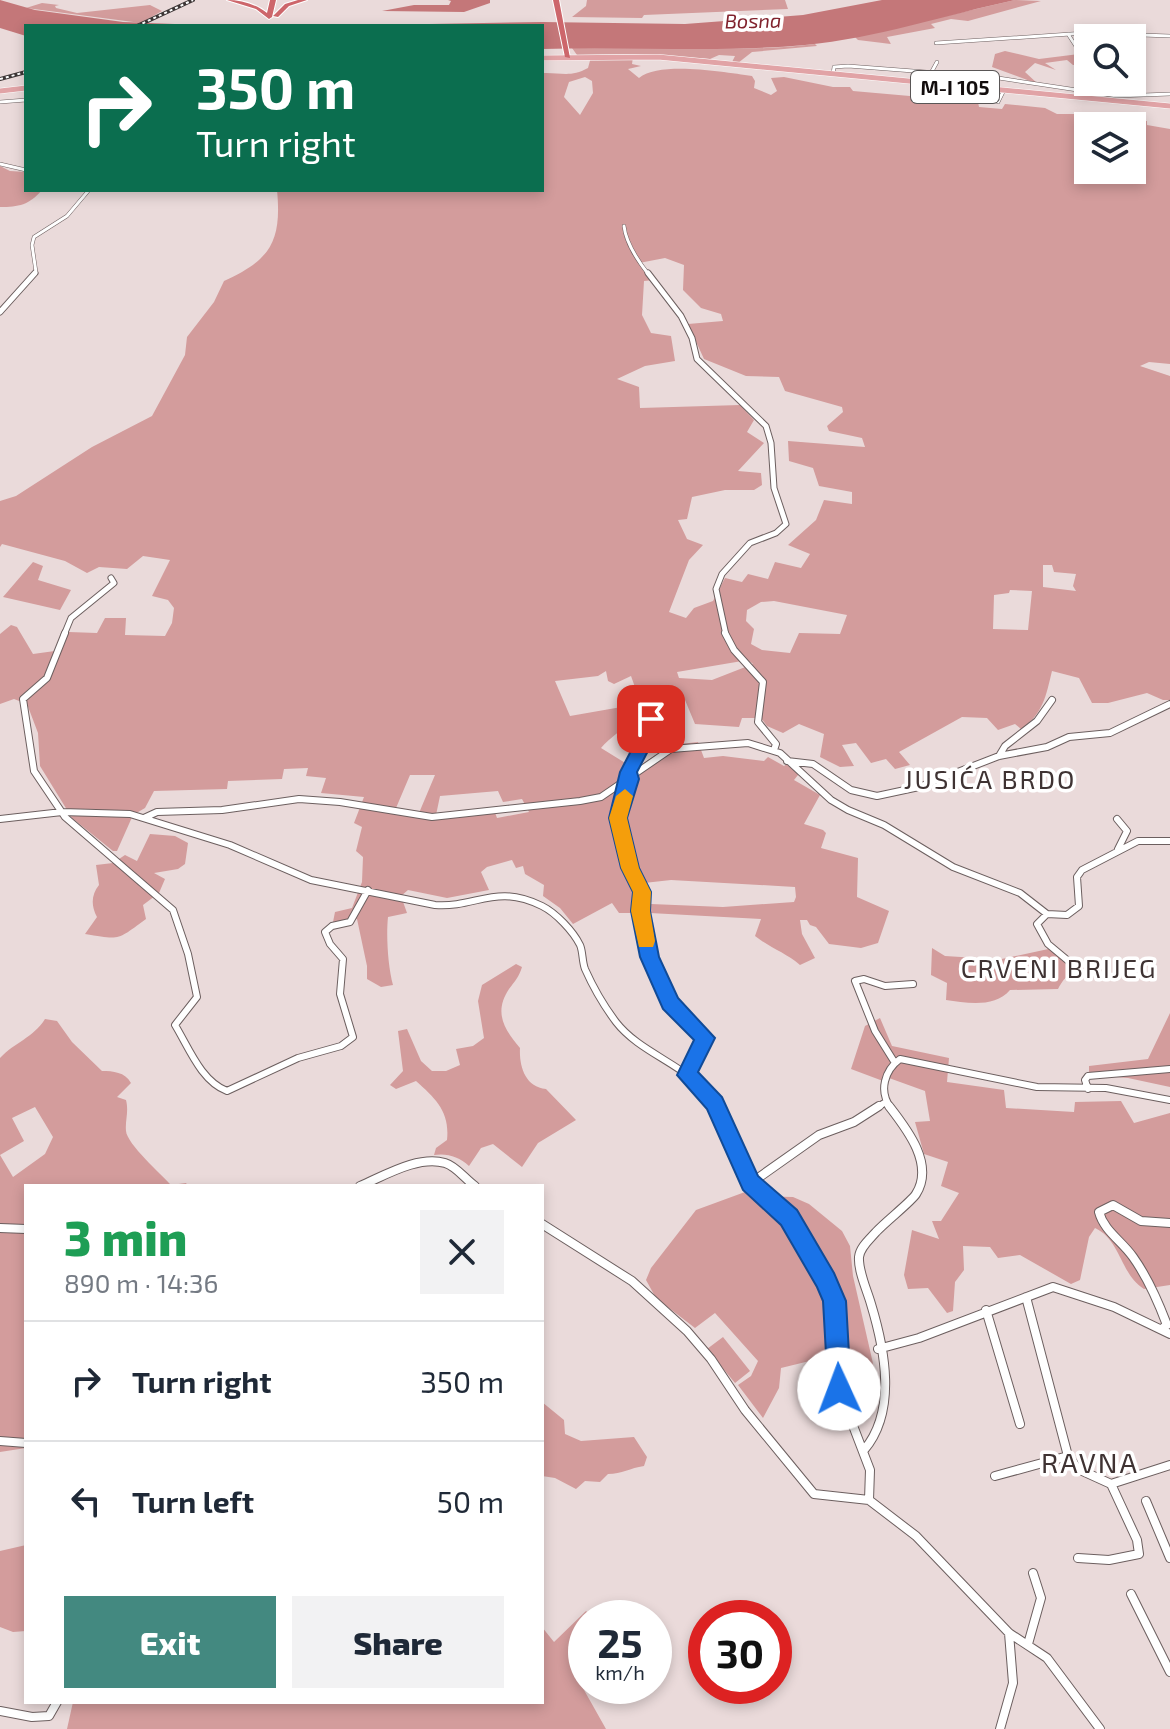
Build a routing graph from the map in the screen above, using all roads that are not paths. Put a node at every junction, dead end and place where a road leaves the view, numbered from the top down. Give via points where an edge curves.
1 (259, 0) edge
2 (273, 0) edge
3 (279, 0) edge
4 (304, 0) edge
5 (556, 0) edge
6 (232, 1) edge
7 (272, 16) junction
8 (1068, 34) junction
9 (1074, 34) edge
10 (1146, 35) edge
11 (1170, 36) edge
12 (936, 43) dead end
13 (1074, 43) edge
14 (567, 55) junction
15 (582, 57) joint
16 (544, 58) edge
17 (937, 62) dead end
18 (931, 73) junction
19 (833, 74) junction
20 (24, 88) edge
21 (0, 91) edge
22 (1003, 92) junction
23 (1074, 94) edge
24 (1168, 94) edge
25 (1074, 96) edge
26 (1084, 96) joint
27 (1142, 96) edge
28 (1146, 96) edge
29 (24, 100) edge
30 (1, 102) edge
31 (998, 102) dead end
32 (1169, 106) edge
33 (0, 164) edge
34 (24, 170) edge
35 (87, 192) edge
36 (624, 226) dead end
37 (0, 312) edge
38 (111, 578) dead end
39 (1052, 700) dead end
40 (1170, 704) edge
41 (650, 711) dead end
42 (774, 750) junction
43 (999, 756) junction
44 (787, 761) junction
45 (629, 780) junction
46 (62, 812) junction
47 (144, 818) junction
48 (0, 819) edge
49 (1117, 819) dead end
50 (1170, 841) edge
51 (1116, 852) junction
52 (368, 890) junction
53 (1047, 914) junction
54 (1078, 969) dead end
55 (913, 984) dead end
56 (895, 1063) junction
57 (1170, 1069) edge
58 (687, 1075) junction
59 (1088, 1089) junction
60 (1170, 1100) edge
61 (886, 1102) junction
62 (751, 1183) junction
63 (364, 1184) edge
64 (473, 1184) edge
65 (1170, 1223) edge
66 (544, 1225) edge
67 (0, 1228) edge
68 (24, 1229) edge
69 (1026, 1297) junction
70 (986, 1310) junction
71 (1167, 1331) edge
72 (878, 1349) junction
73 (1020, 1424) dead end
74 (0, 1441) edge
75 (24, 1443) edge
76 (864, 1450) junction
77 (1068, 1456) junction
78 (1170, 1465) edge
79 (995, 1476) dead end
80 (1111, 1484) junction
81 (869, 1500) junction
82 (1146, 1501) dead end
83 (1078, 1558) dead end
84 (1170, 1558) edge
85 (1033, 1573) dead end
86 (1131, 1594) dead end
87 (1009, 1633) junction
88 (1028, 1644) junction
89 (1170, 1672) edge
90 (56, 1704) edge
91 (0, 1711) edge
92 (1000, 1729) edge
93 (1100, 1729) edge

1 - 6 highway
2 - 7 highway
3 - 7 highway
4 - 7 highway
5 - 14 highway
6 - 7 highway
8 - 9 street
8 - 12 street
8 - 13 street
10 - 11 street
14 - 15 highway
14 - 16 main road
15 - 19 main road, M-I 105 via 690,60
17 - 18 street
18 - 19 street via 837,66
18 - 23 street via 992,77
19 - 22 main road, M-I 105
20 - 21 main road
22 - 25 main road, M-I 105
22 - 31 street
24 - 28 street
24 - 32 street
26 - 27 street
26 - 32 main road, M-I 105
29 - 30 street
33 - 34 street
35 - 37 street via 67,216 34,237 36,272
36 - 42 street via 638,260 681,316 697,359 768,432 774,488 786,524 750,543 722,574 716,589 724,630 739,656 761,677 758,722 776,744
38 - 46 street via 114,583 71,618 47,678 22,703 34,771
39 - 43 street
40 - 43 street via 1110,733 1069,737
41 - 45 street via 653,726 628,772
42 - 44 street
42 - 45 street via 748,743 671,749
43 - 44 street via 919,787 877,796 851,790 813,764
44 - 53 street via 831,800 953,867 1020,893
45 - 47 street via 601,797 580,801 432,817 299,799 157,812
45 - 58 street via 618,818 630,868 642,892 640,911 649,957 670,1004 705,1038
46 - 47 street
46 - 48 street
46 - 52 street via 173,910 197,997 175,1025 220,1090 353,1037 340,994 343,959 325,932 350,922
47 - 52 street via 230,845 311,880
49 - 51 street via 1127,831
50 - 51 street via 1138,841
51 - 53 street via 1077,877 1079,906 1072,914
52 - 58 street via 435,905 491,895 540,905 573,934 593,984 617,1023
53 - 54 street via 1037,929
55 - 56 street via 855,981
56 - 59 street via 900,1059 1037,1087
56 - 61 street via 885,1075
57 - 59 street via 1088,1076
58 - 62 street via 715,1103
59 - 60 street
61 - 62 street via 819,1135
61 - 72 street via 914,1139 922,1173 916,1194 860,1251
62 - 76 street via 789,1218 835,1301 839,1389
63 - 64 street via 392,1171 440,1162
65 - 71 street via 1138,1219 1114,1204 1099,1212 1101,1223 1126,1247 1153,1293
66 - 81 street via 632,1281 687,1331 814,1494
67 - 68 street
69 - 70 street
69 - 71 street via 1053,1287 1071,1290
69 - 77 street
70 - 72 street
70 - 73 street
72 - 76 street via 887,1390 876,1436
74 - 75 street
76 - 81 street
77 - 79 street
77 - 80 street via 1078,1469
78 - 80 street
80 - 83 street via 1139,1554 1109,1560
81 - 87 street via 916,1536
82 - 84 street
85 - 88 street via 1041,1598
86 - 89 street
87 - 88 street
87 - 92 street via 1013,1683
88 - 93 street via 1047,1658
90 - 91 street via 49,1716

